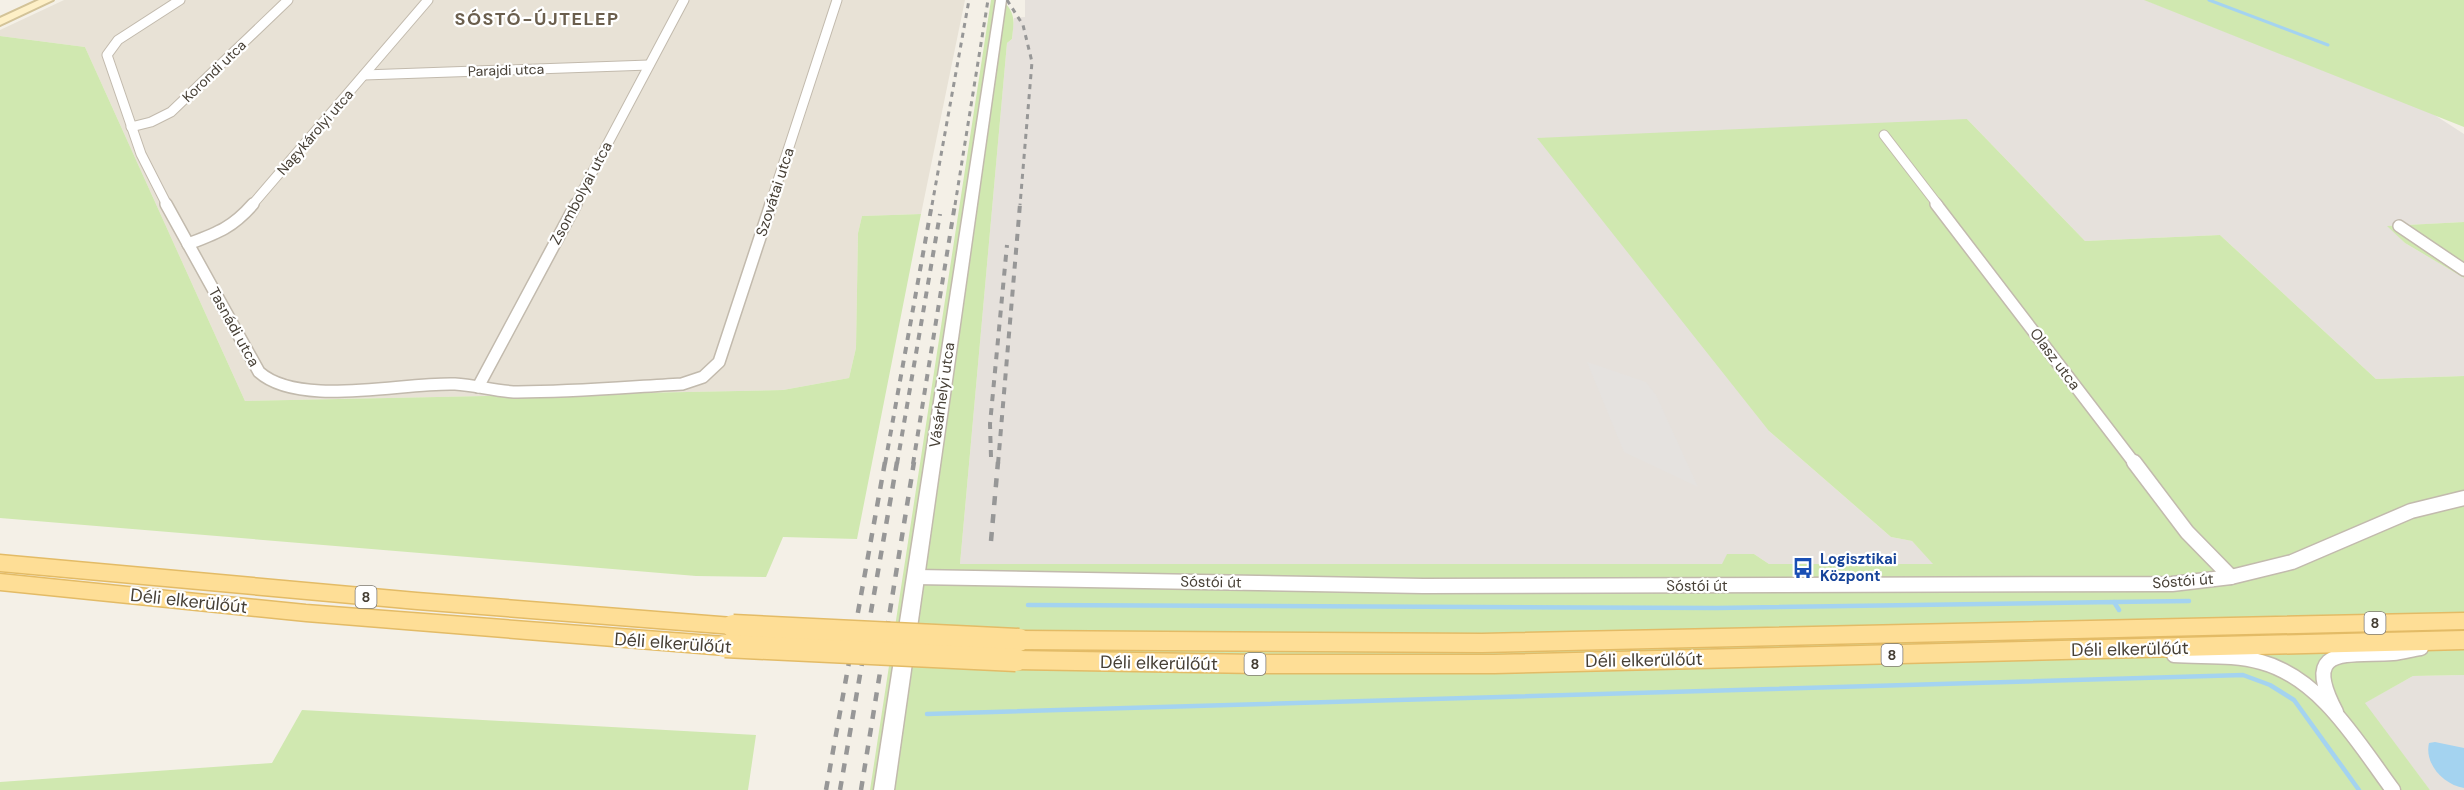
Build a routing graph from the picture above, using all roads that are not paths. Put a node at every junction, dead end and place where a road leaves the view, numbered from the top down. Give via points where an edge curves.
1 (48, 0) edge
2 (180, 0) edge
3 (288, 0) edge
4 (428, 0) edge
5 (684, 0) edge
6 (837, 0) edge
7 (1001, 0) edge
8 (0, 22) edge
9 (649, 65) junction
10 (364, 75) junction
11 (131, 127) junction
12 (1884, 135) dead end
13 (2399, 225) dead end
14 (188, 243) junction
15 (2464, 270) edge
16 (704, 377) joint
17 (478, 387) junction
18 (2464, 498) edge
19 (0, 563) edge
20 (916, 577) junction
21 (2231, 577) junction
22 (0, 582) edge
23 (2462, 634) edge
24 (729, 636) junction
25 (1018, 650) junction
26 (2116, 650) junction
27 (2343, 723) junction
28 (884, 790) edge
29 (2393, 790) edge

1 - 8 main road
2 - 11 street, Tasnádi utca via 118,40 108,51
3 - 11 street, Korondi utca via 171,112
4 - 10 street, Nagykárolyi utca
5 - 9 street, Zsombolyai utca
6 - 16 street, Szovátai utca via 719,362
7 - 20 street, Vásárhelyi utca
9 - 10 street, Parajdi utca
9 - 17 street, Zsombolyai utca
10 - 14 street, Nagykárolyi utca via 238,221 219,233
11 - 14 street, Tasnádi utca via 158,189
12 - 21 street, Olasz utca via 2187,532
13 - 15 street
14 - 17 street, Tasnádi utca via 266,379 293,389 314,391 455,384
16 - 17 street, Tasnádi utca via 682,384 516,392
18 - 21 street, Sóstói út via 2411,511 2292,562
19 - 24 main road, Déli elkerülőút / 8 via 417,601
20 - 21 street, Sóstói út via 1423,586 2172,584
20 - 28 street, Vásárhelyi utca
22 - 24 main road, Déli elkerülőút / 8 via 318,614
23 - 25 main road, Déli elkerülőút / 8
23 - 26 main road, Déli elkerülőút / 8
23 - 27 street via 2396,653 2333,657 2322,670 2323,680
24 - 25 main road, Déli elkerülőút / 8, bridge
25 - 26 main road, Déli elkerülőút / 8 via 1257,664 1494,664
26 - 27 street via 2231,657 2264,663 2300,682
27 - 29 street

